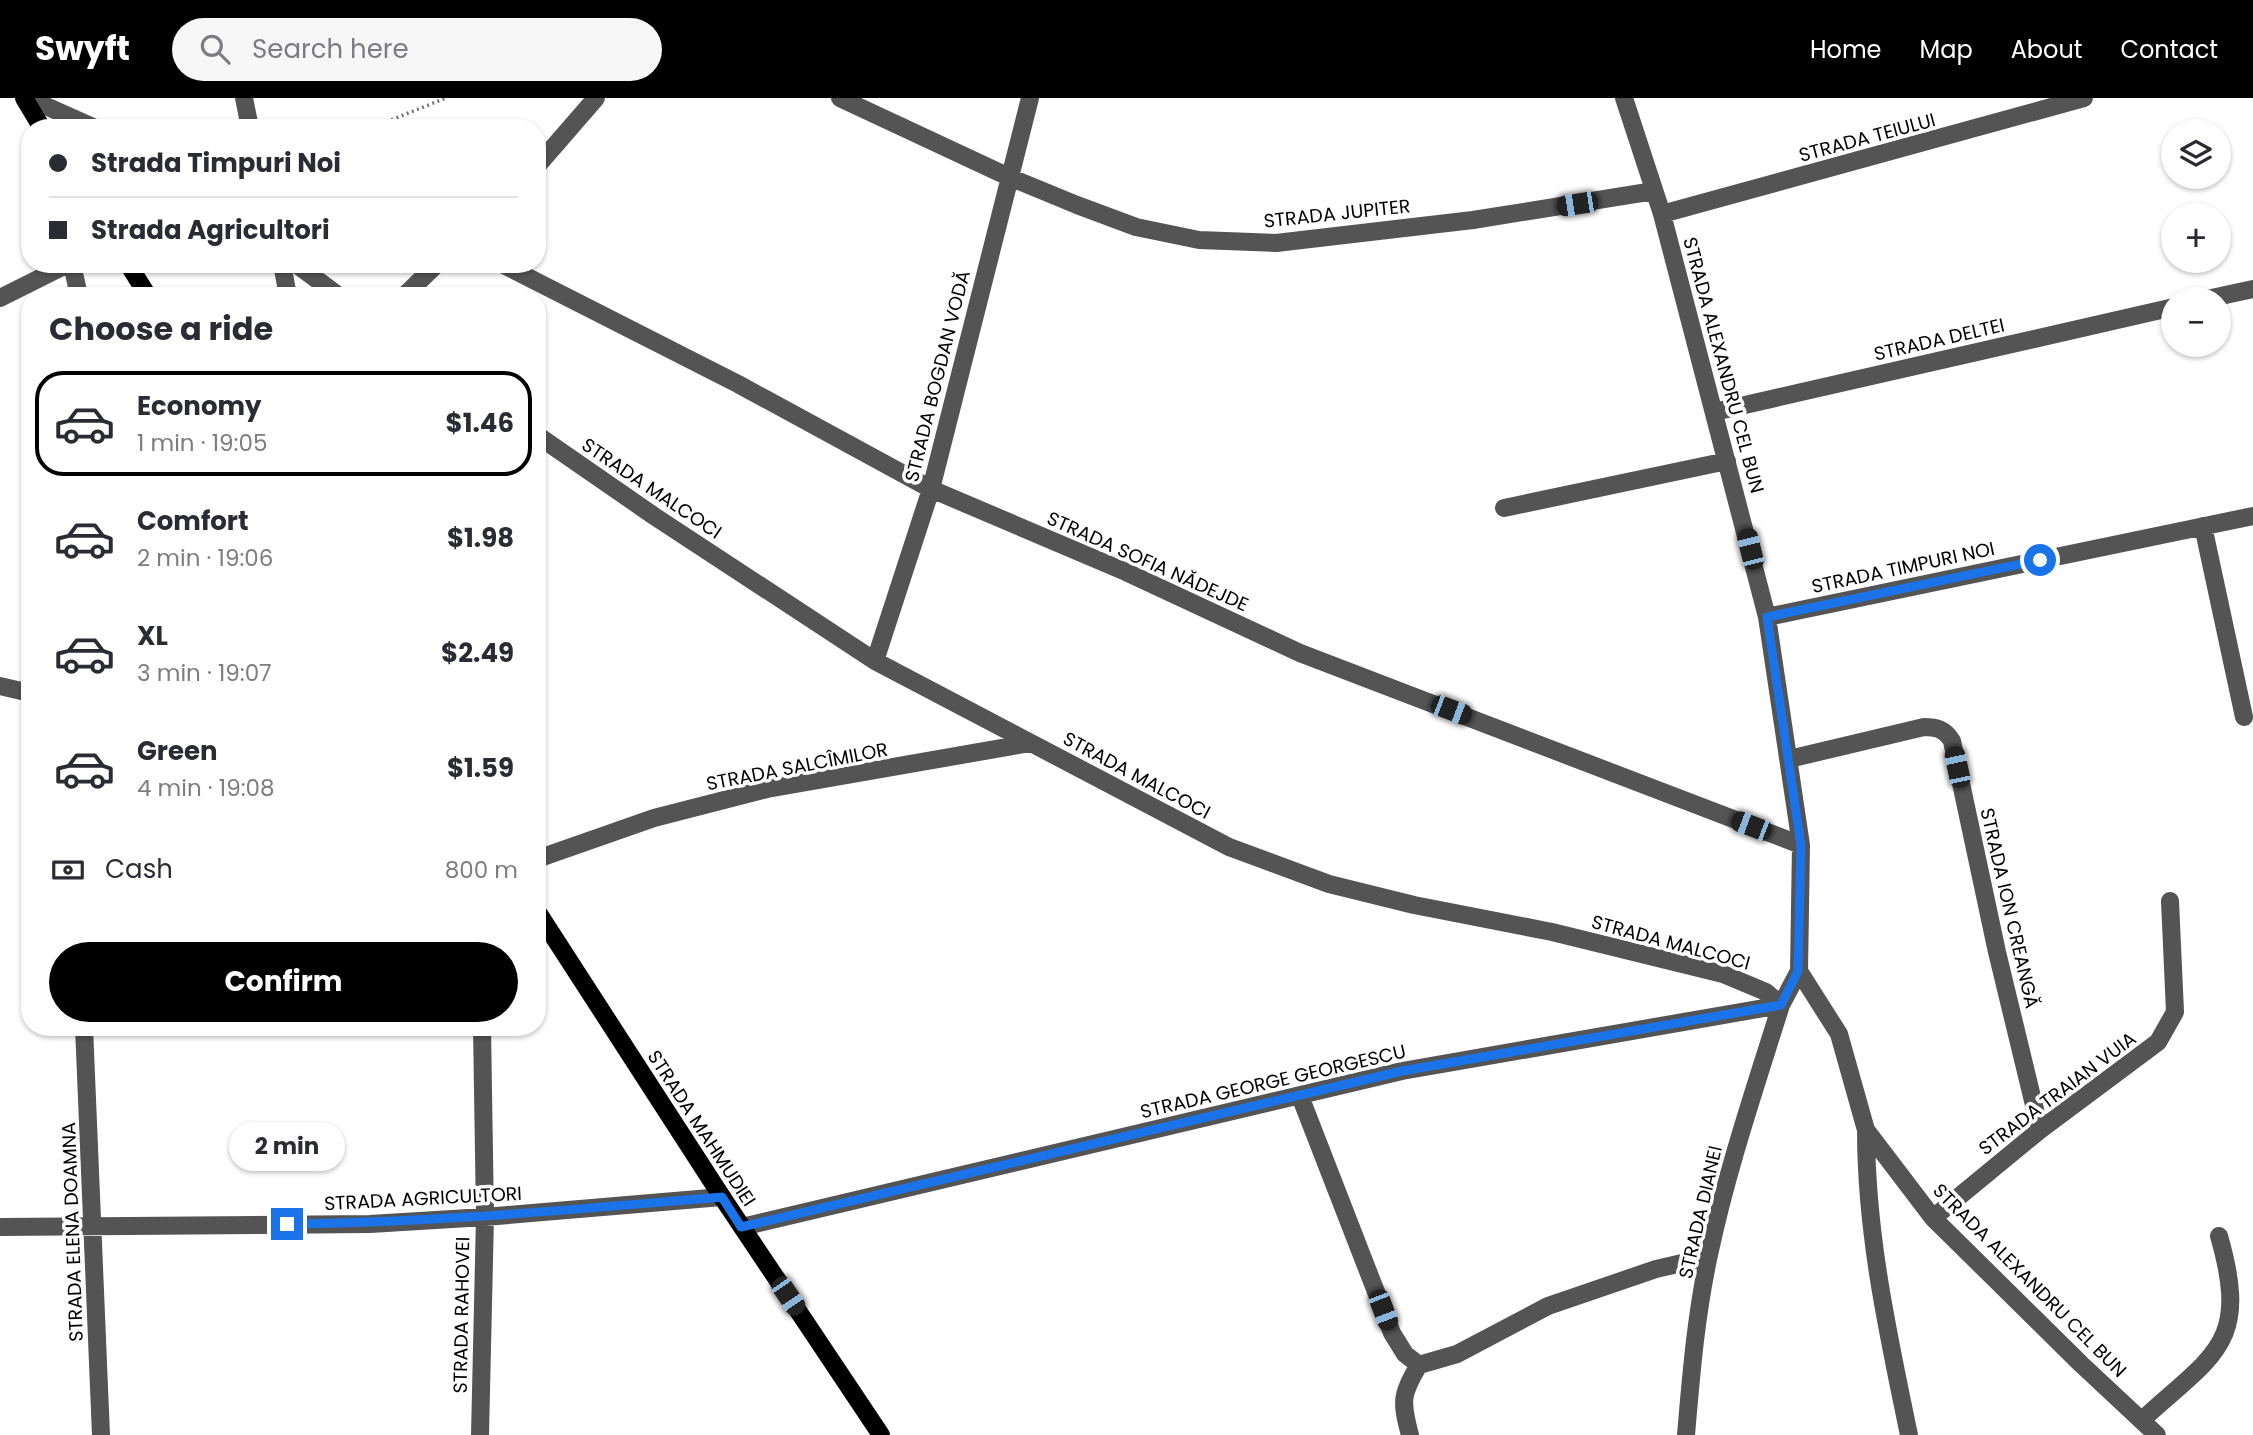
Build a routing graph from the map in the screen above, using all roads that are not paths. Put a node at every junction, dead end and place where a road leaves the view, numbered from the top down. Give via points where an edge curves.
1 (26, 98) edge
2 (244, 98) edge
3 (596, 98) edge
4 (840, 98) edge
5 (1030, 98) edge
6 (1623, 98) edge
7 (2084, 98) edge
8 (36, 119) edge
9 (75, 119) edge
10 (248, 119) edge
11 (546, 156) edge
12 (1009, 177) junction
13 (1654, 191) junction
14 (1662, 214) junction
15 (51, 273) edge
16 (308, 273) edge
17 (428, 273) edge
18 (520, 273) edge
19 (23, 287) edge
20 (327, 287) edge
21 (413, 287) edge
22 (21, 288) edge
23 (2253, 289) edge
24 (2231, 294) edge
25 (0, 298) edge
26 (2161, 310) edge
27 (1714, 412) junction
28 (546, 441) edge
29 (1727, 460) junction
30 (931, 489) junction
31 (1504, 508) dead end
32 (2253, 516) edge
33 (2203, 526) junction
34 (1767, 617) junction
35 (875, 661) junction
36 (0, 686) edge
37 (21, 691) edge
38 (2244, 717) dead end
39 (1030, 743) junction
40 (1789, 760) junction
41 (1801, 845) junction
42 (546, 856) edge
43 (2171, 901) dead end
44 (546, 925) edge
45 (1798, 971) junction
46 (1781, 1005) junction
47 (84, 1036) edge
48 (482, 1036) edge
49 (1300, 1096) junction
50 (2040, 1129) junction
51 (1866, 1130) junction
52 (722, 1197) junction
53 (485, 1217) junction
54 (1933, 1218) junction
55 (93, 1225) junction
56 (0, 1227) edge
57 (741, 1227) junction
58 (2220, 1236) dead end
59 (1708, 1257) junction
60 (1419, 1365) junction
61 (2141, 1420) junction
62 (101, 1435) edge
63 (480, 1435) edge
64 (881, 1435) edge
65 (1410, 1435) edge
66 (1686, 1435) edge
67 (1909, 1435) edge
68 (2157, 1435) edge

1 - 8 main road
1 - 9 street
2 - 10 street
3 - 11 street
4 - 12 street, STRADA JUPITER
5 - 12 street, STRADA BOGDAN VODĂ
6 - 13 street, STRADA ALEXANDRU CEL BUN
7 - 14 street, STRADA TEIULUI
12 - 13 street, STRADA JUPITER via 1136,227 1199,240 1276,243 1473,220
12 - 30 street, STRADA BOGDAN VODĂ
13 - 14 street, STRADA ALEXANDRU CEL BUN
14 - 27 street, STRADA ALEXANDRU CEL BUN
15 - 19 street
16 - 20 street
17 - 21 street
18 - 30 street, STRADA SOFIA NĂDEJDE
22 - 25 street
23 - 24 street
26 - 27 street, STRADA DELTEI
27 - 29 street, STRADA ALEXANDRU CEL BUN
28 - 35 street, STRADA MALCOCI
29 - 31 street
29 - 34 street, STRADA ALEXANDRU CEL BUN
30 - 35 street, STRADA BOGDAN VODĂ
30 - 41 street, STRADA SOFIA NĂDEJDE via 1300,653
32 - 33 street, STRADA TIMPURI NOI
33 - 34 street, STRADA TIMPURI NOI
33 - 38 street
34 - 40 street, STRADA ALEXANDRU CEL BUN
35 - 39 street, STRADA MALCOCI
36 - 37 street
39 - 42 street, STRADA SALCÎMILOR via 767,789 654,818
39 - 46 street, STRADA MALCOCI via 1228,847 1291,871 1414,905 1552,932 1723,974 1766,992
40 - 41 street, STRADA ALEXANDRU CEL BUN
40 - 50 street, STRADA ION CREANGĂ via 1924,727 1948,734
41 - 45 street, STRADA ALEXANDRU CEL BUN
43 - 50 street, STRADA TRAIAN VUIA via 2175,1012 2158,1042
44 - 52 main road, STRADA MAHMUDIEI
45 - 46 street
45 - 51 street, STRADA ALEXANDRU CEL BUN via 1839,1034
46 - 49 street, STRADA GEORGE GEORGESCU via 1402,1071
46 - 59 street, STRADA DIANEI via 1732,1159
47 - 55 street, STRADA ELENA DOAMNA
48 - 53 street, STRADA RAHOVEI
49 - 57 street, STRADA GEORGE GEORGESCU
49 - 60 street via 1392,1333 1405,1354
50 - 54 street, STRADA TRAIAN VUIA
51 - 54 street, STRADA ALEXANDRU CEL BUN
51 - 67 street via 1879,1287
52 - 53 street, STRADA AGRICULTORI
52 - 57 main road, STRADA MAHMUDIEI
53 - 55 street, STRADA AGRICULTORI via 370,1224
53 - 63 street, STRADA RAHOVEI
54 - 61 street, STRADA ALEXANDRU CEL BUN
55 - 56 street, STRADA AGRICULTORI
55 - 62 street, STRADA ELENA DOAMNA
57 - 64 main road, STRADA MAHMUDIEI
58 - 61 street via 2231,1281 2227,1331 2218,1348
59 - 60 street via 1656,1269 1548,1306 1457,1354
59 - 66 street, STRADA DIANEI
60 - 65 street via 1407,1385 1402,1408
61 - 68 street, STRADA ALEXANDRU CEL BUN

